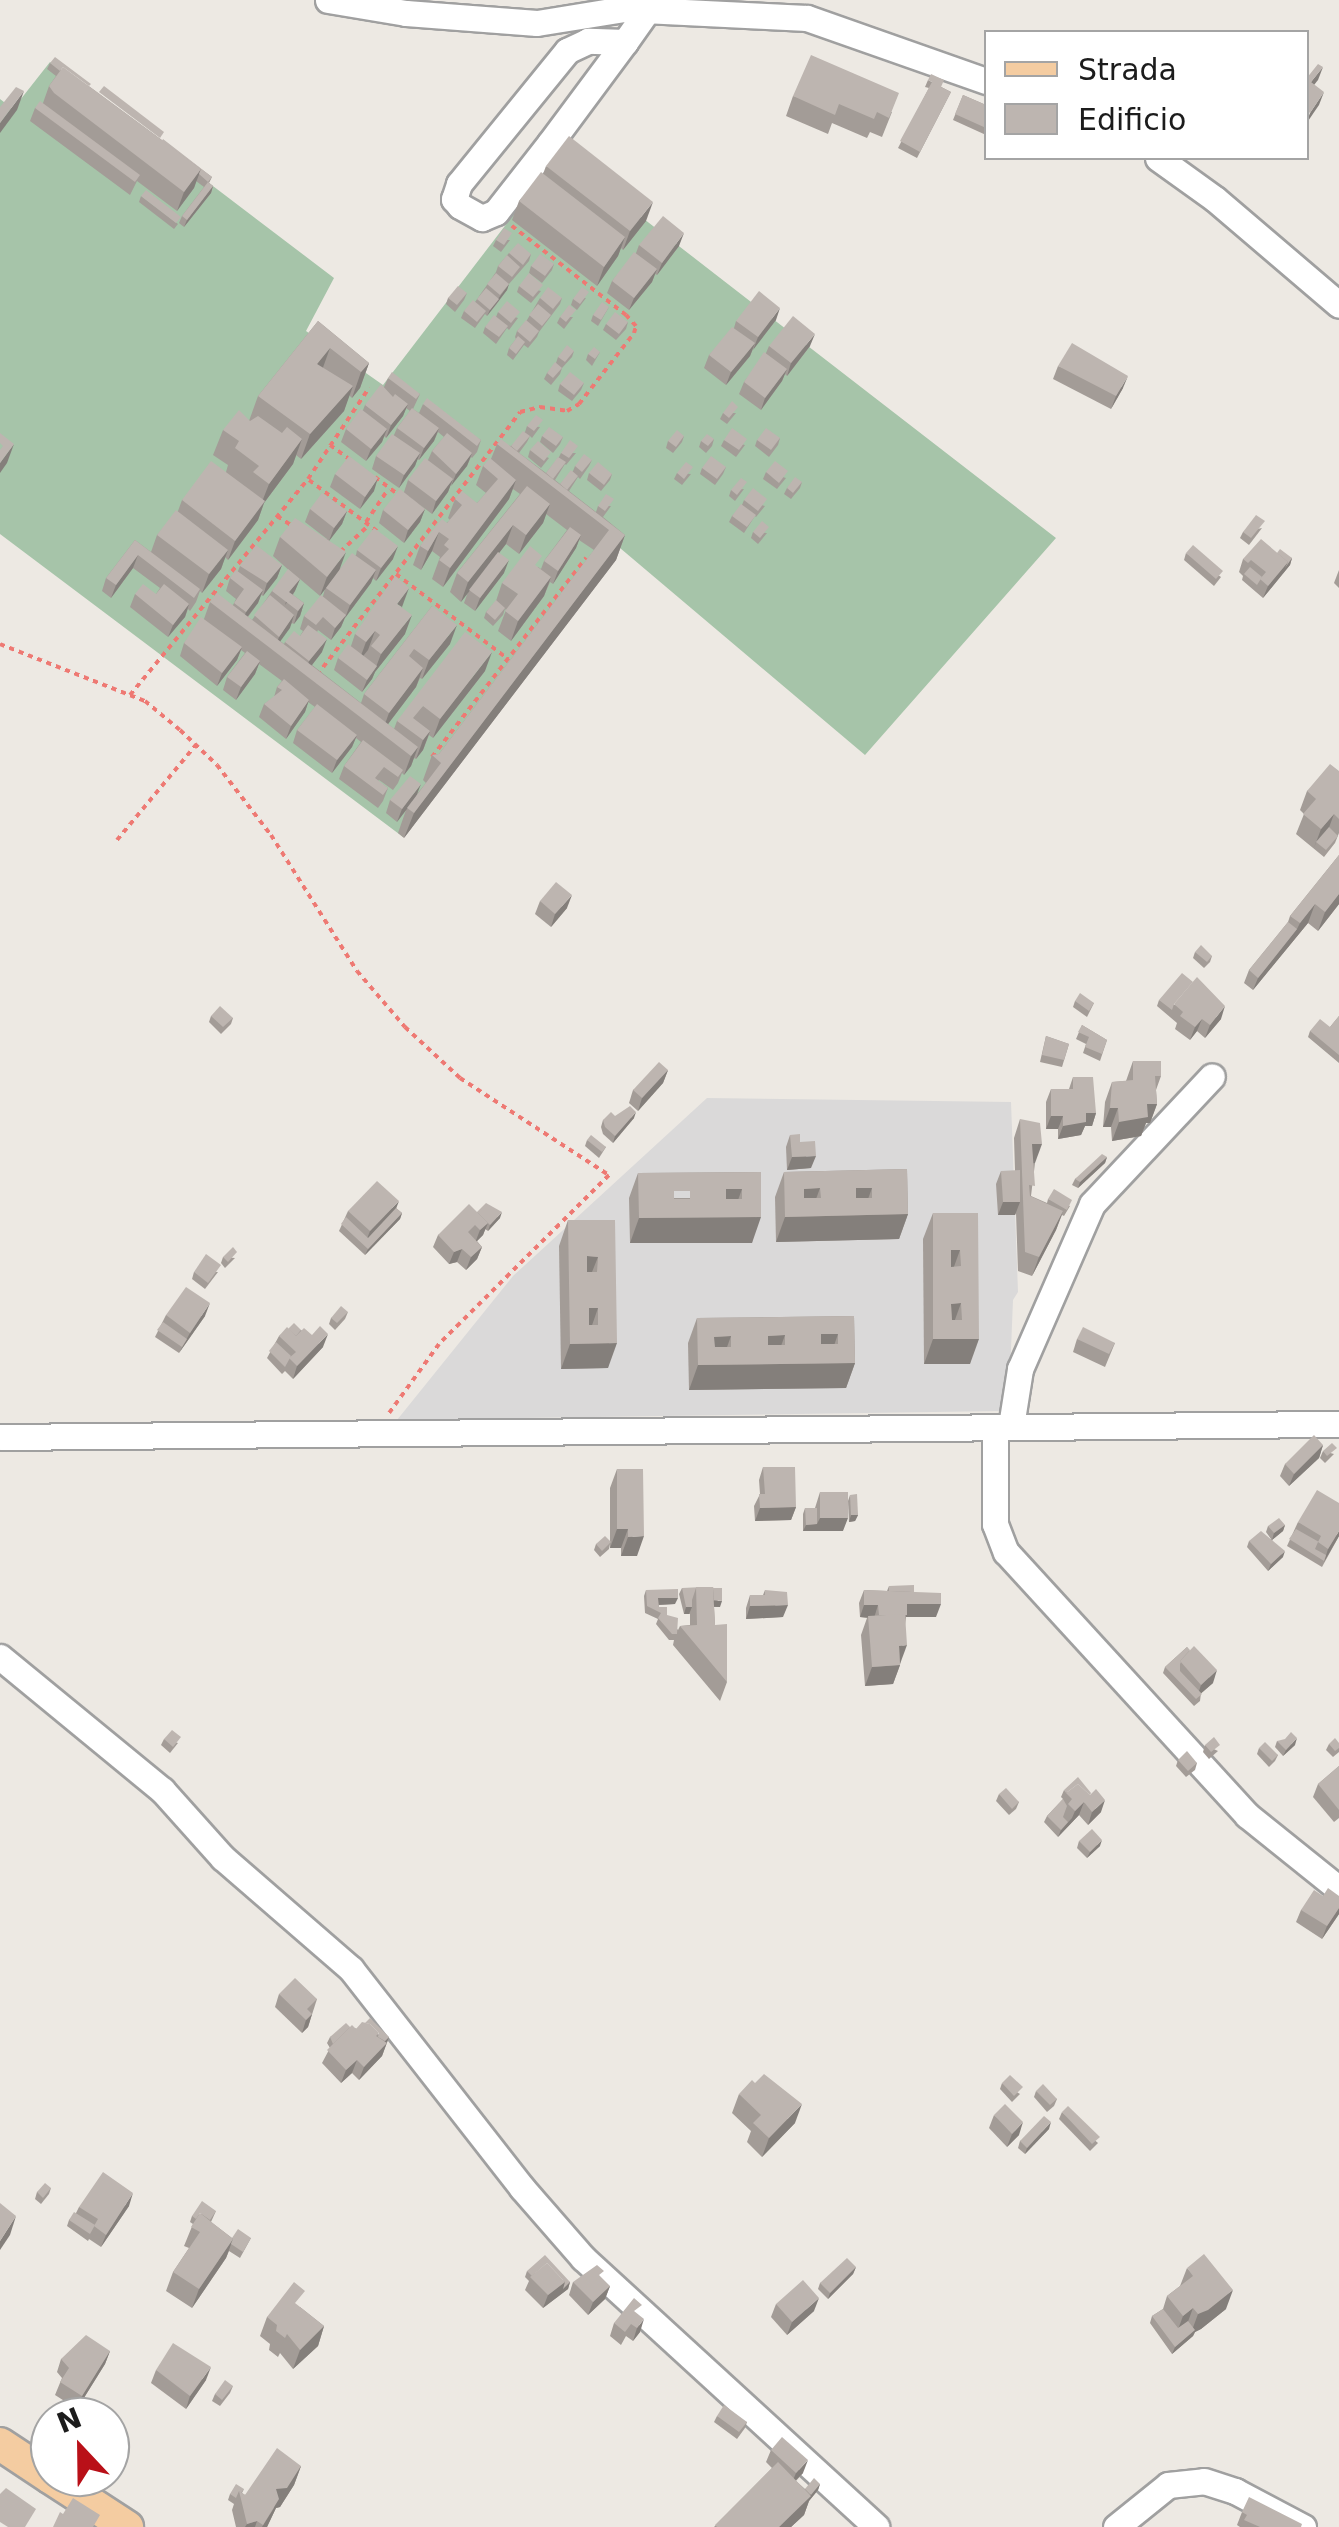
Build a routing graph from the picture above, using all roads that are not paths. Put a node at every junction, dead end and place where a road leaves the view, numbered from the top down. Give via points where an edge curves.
1 (328, 0) edge
2 (649, 8) junction
3 (723, 8) edge
4 (625, 42) junction
5 (984, 81) edge
6 (1161, 160) edge
7 (1339, 306) edge
8 (1212, 1076) dead end
9 (1339, 1424) edge
10 (1003, 1427) junction
11 (0, 1437) edge
12 (0, 1657) edge
13 (1339, 1889) edge
14 (0, 2444) edge
15 (30, 2464) edge
16 (81, 2497) edge
17 (127, 2527) edge
18 (877, 2527) edge
19 (1116, 2527) edge
20 (1303, 2527) edge

1 - 2 street via 537,22
2 - 3 street
2 - 4 street
3 - 5 street via 807,18
4 - 4 street via 496,212 482,218 460,206 454,199 459,184 567,51 588,40
6 - 7 street
8 - 10 street via 1092,1204 1020,1369
9 - 10 street
10 - 11 street
10 - 13 street via 994,1524 1006,1552 1247,1815
12 - 18 street via 162,1790 224,1858 351,1969 583,2258
14 - 15 main road
16 - 17 main road
19 - 20 street via 1168,2485 1204,2482 1236,2491

